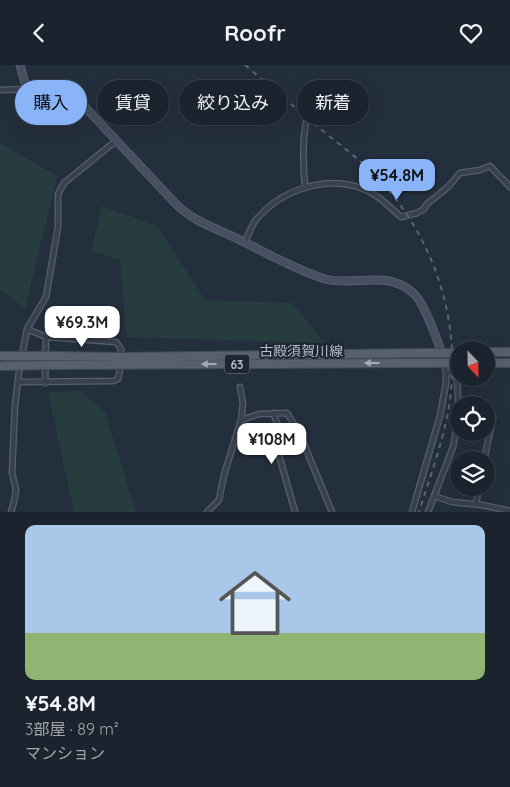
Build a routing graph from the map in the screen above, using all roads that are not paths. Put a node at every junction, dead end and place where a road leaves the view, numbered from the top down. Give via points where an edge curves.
1 (20, 65) edge
2 (24, 80) edge
3 (15, 89) edge
4 (0, 90) edge
5 (87, 109) edge
6 (305, 125) edge
7 (117, 140) junction
8 (305, 187) junction
9 (510, 187) edge
10 (244, 242) junction
11 (27, 329) junction
12 (46, 337) junction
13 (440, 347) joint
14 (495, 352) edge
15 (510, 352) edge
16 (450, 353) edge
17 (0, 356) edge
18 (121, 361) junction
19 (450, 363) edge
20 (495, 363) edge
21 (510, 363) edge
22 (0, 366) edge
23 (446, 372) junction
24 (18, 382) junction
25 (45, 383) junction
26 (240, 387) dead end
27 (457, 396) edge
28 (273, 413) junction
29 (241, 420) junction
30 (454, 441) edge
31 (434, 496) junction
32 (477, 496) edge
33 (476, 504) junction
34 (510, 511) edge
35 (11, 512) edge
36 (207, 512) edge
37 (295, 512) edge
38 (332, 512) edge
39 (412, 512) edge
40 (428, 512) edge

1 - 2 street
3 - 4 street
5 - 7 street
6 - 8 street
7 - 10 street via 184,213
7 - 11 street via 60,188 58,227 46,297
8 - 9 street via 354,186 378,197 401,217 408,217 424,209 460,173 480,171 490,166
8 - 10 street via 285,196 268,210 255,222
10 - 13 street via 324,279 398,282 421,304
11 - 12 street
11 - 24 street
12 - 18 street via 116,341 121,349
12 - 25 street
13 - 23 street
14 - 15 main road
16 - 18 main road, 古殿須賀川線 / 63, bridge
17 - 18 main road, 古殿須賀川線 / 63, bridge
19 -> 18 main road, 古殿須賀川線 / 63, bridge
18 - 22 main road, 古殿須賀川線 / 63, bridge
18 - 25 street via 118,379 113,381
20 - 21 main road
23 - 27 street via 456,379
23 - 39 street via 440,416
24 - 25 street
24 - 35 street via 12,473 16,490
26 - 29 street
28 - 29 street
28 - 37 street via 284,441 279,455
28 - 38 street via 287,413 291,419
29 - 36 street via 219,500
30 - 31 street
31 - 33 street via 452,502
31 - 40 street
32 - 33 street
33 - 34 street

